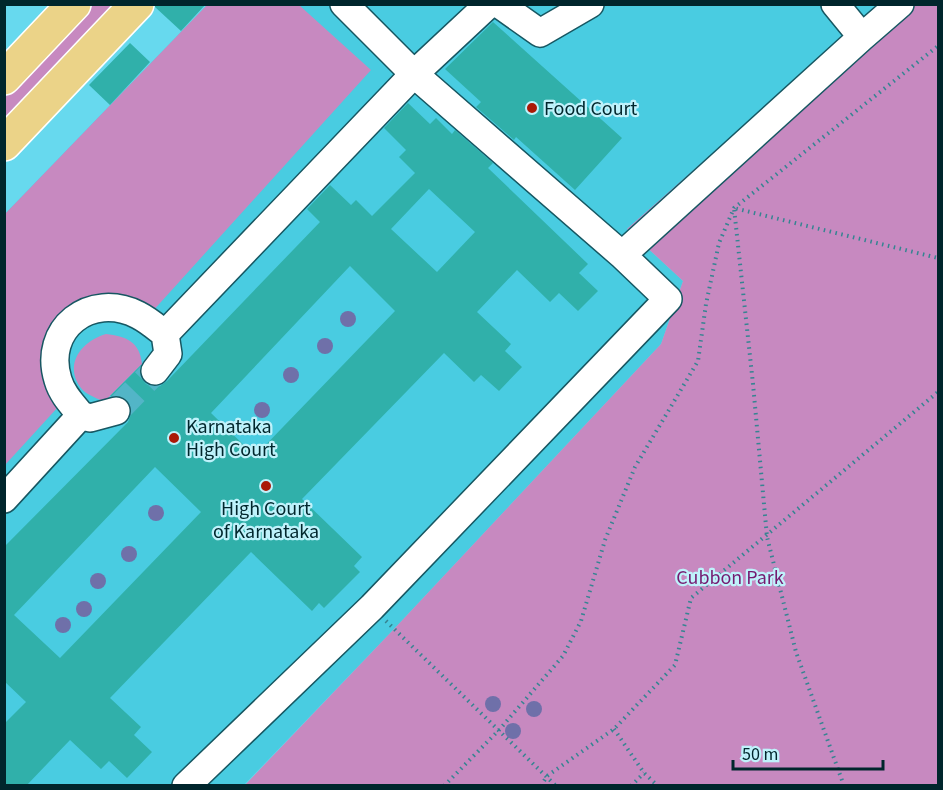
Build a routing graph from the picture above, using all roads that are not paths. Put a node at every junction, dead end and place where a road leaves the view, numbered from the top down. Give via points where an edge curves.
1 (74, 4) edge
2 (137, 4) edge
3 (344, 4) edge
4 (489, 4) edge
5 (499, 4) edge
6 (590, 4) edge
7 (835, 4) edge
8 (900, 4) edge
9 (862, 37) junction
10 (414, 74) junction
11 (4, 78) edge
12 (4, 144) edge
13 (622, 255) junction
14 (165, 334) junction
15 (155, 371) tunnel mouth
16 (117, 411) tunnel mouth
17 (81, 415) junction
18 (4, 499) edge
19 (186, 786) edge

1 - 11 main road
2 - 12 main road
3 - 10 lane
4 - 10 lane
5 - 6 lane via 540,33
7 - 9 lane
8 - 9 lane
9 - 13 lane
10 - 13 lane
10 - 14 lane
13 - 19 lane via 668,299 372,607
14 - 15 lane via 168,354
14 - 17 lane via 137,314 110,308 87,311 72,321 59,338 54,359 62,392
16 - 17 lane via 90,418
17 - 18 lane

